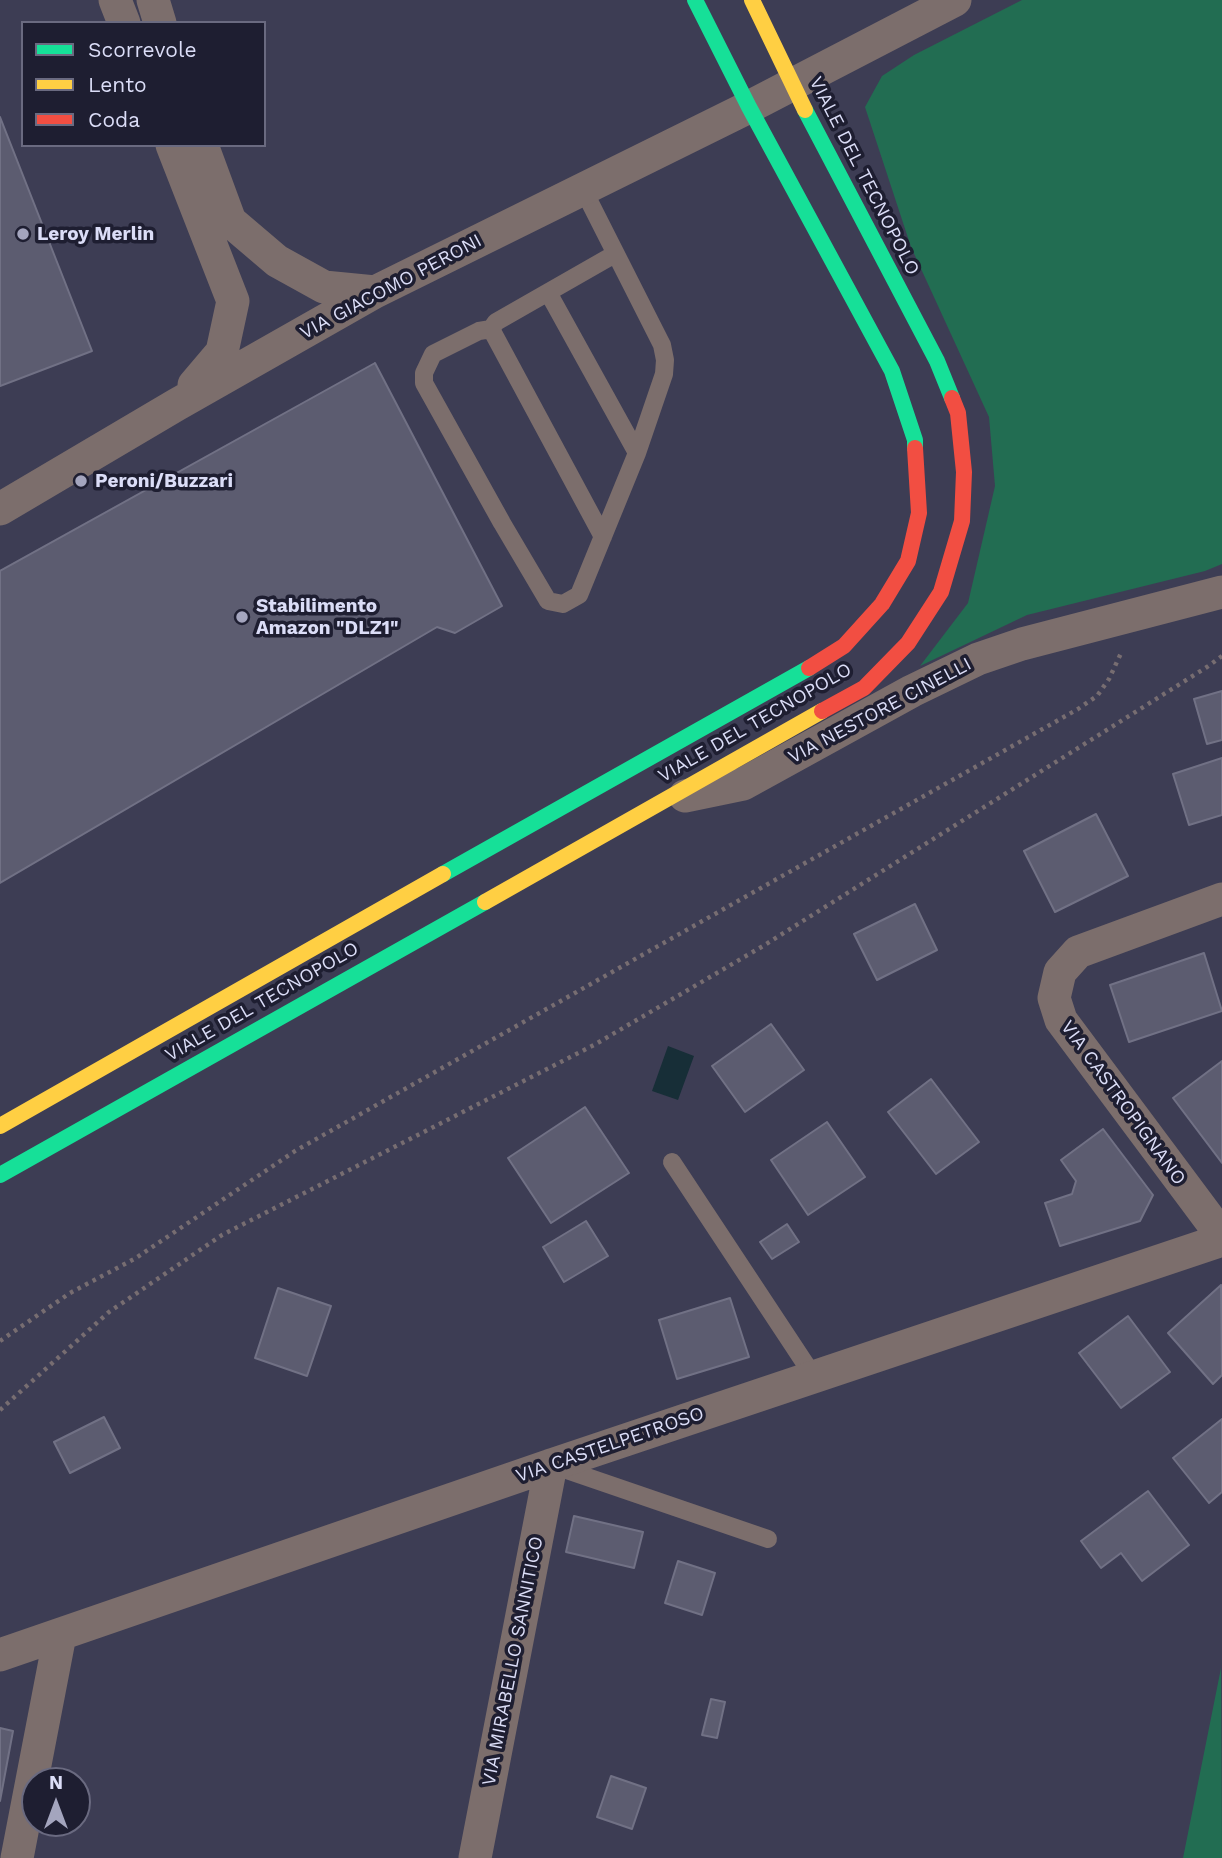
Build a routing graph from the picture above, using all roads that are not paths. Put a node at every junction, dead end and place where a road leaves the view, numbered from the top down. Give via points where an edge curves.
1 (115, 0) edge
2 (153, 0) edge
3 (695, 0) edge
4 (752, 0) edge
5 (955, 0) edge
6 (123, 21) edge
7 (159, 21) edge
8 (792, 85) junction
9 (749, 107) junction
10 (173, 147) edge
11 (203, 147) edge
12 (583, 189) junction
13 (615, 254) junction
14 (375, 292) junction
15 (549, 293) junction
16 (491, 329) junction
17 (176, 405) junction
18 (637, 453) junction
19 (0, 509) edge
20 (603, 537) junction
21 (1222, 592) edge
22 (662, 800) junction
23 (1222, 899) edge
24 (0, 1126) edge
25 (672, 1162) dead end
26 (0, 1175) edge
27 (1222, 1238) edge
28 (814, 1377) junction
29 (551, 1465) junction
30 (768, 1539) dead end
31 (60, 1635) junction
32 (0, 1654) edge
33 (18, 1858) edge
34 (475, 1858) edge

1 - 6 street
2 - 7 street
3 - 9 main road, VIALE DEL TECNOPOLO
4 - 8 main road, VIALE DEL TECNOPOLO
5 - 8 street, VIA GIACOMO PERONI
8 - 9 street, VIA GIACOMO PERONI
8 - 22 main road, VIALE DEL TECNOPOLO via 937,361 954,402 964,472 962,521 941,592 908,643 864,688
9 - 12 street, VIA GIACOMO PERONI
9 - 24 main road, VIALE DEL TECNOPOLO via 892,371 915,440 919,513 908,561 882,604 844,646 796,676
10 - 17 street via 233,301 222,352
11 - 14 street via 230,221 277,261 324,287
12 - 13 lane
12 - 14 street, VIA GIACOMO PERONI
13 - 15 lane
13 - 18 lane via 666,360
14 - 17 street, VIA GIACOMO PERONI
15 - 16 lane
15 - 18 lane
16 - 20 lane
16 - 20 lane via 433,354 424,383 548,601 563,604 579,595
17 - 19 street, VIA GIACOMO PERONI
18 - 20 lane
21 - 22 street, VIA NESTORE CINELLI via 978,659 743,784
22 - 26 main road, VIALE DEL TECNOPOLO
23 - 27 street, VIA CASTROPIGNANO via 1078,952 1059,972 1054,998 1061,1020
25 - 28 lane
27 - 28 street, VIA CASTELPETROSO
28 - 29 street, VIA CASTELPETROSO
29 - 30 lane
29 - 31 street, VIA CASTELPETROSO
29 - 34 street, VIA MIRABELLO SANNITICO
31 - 32 street, VIA CASTELPETROSO
31 - 33 street

